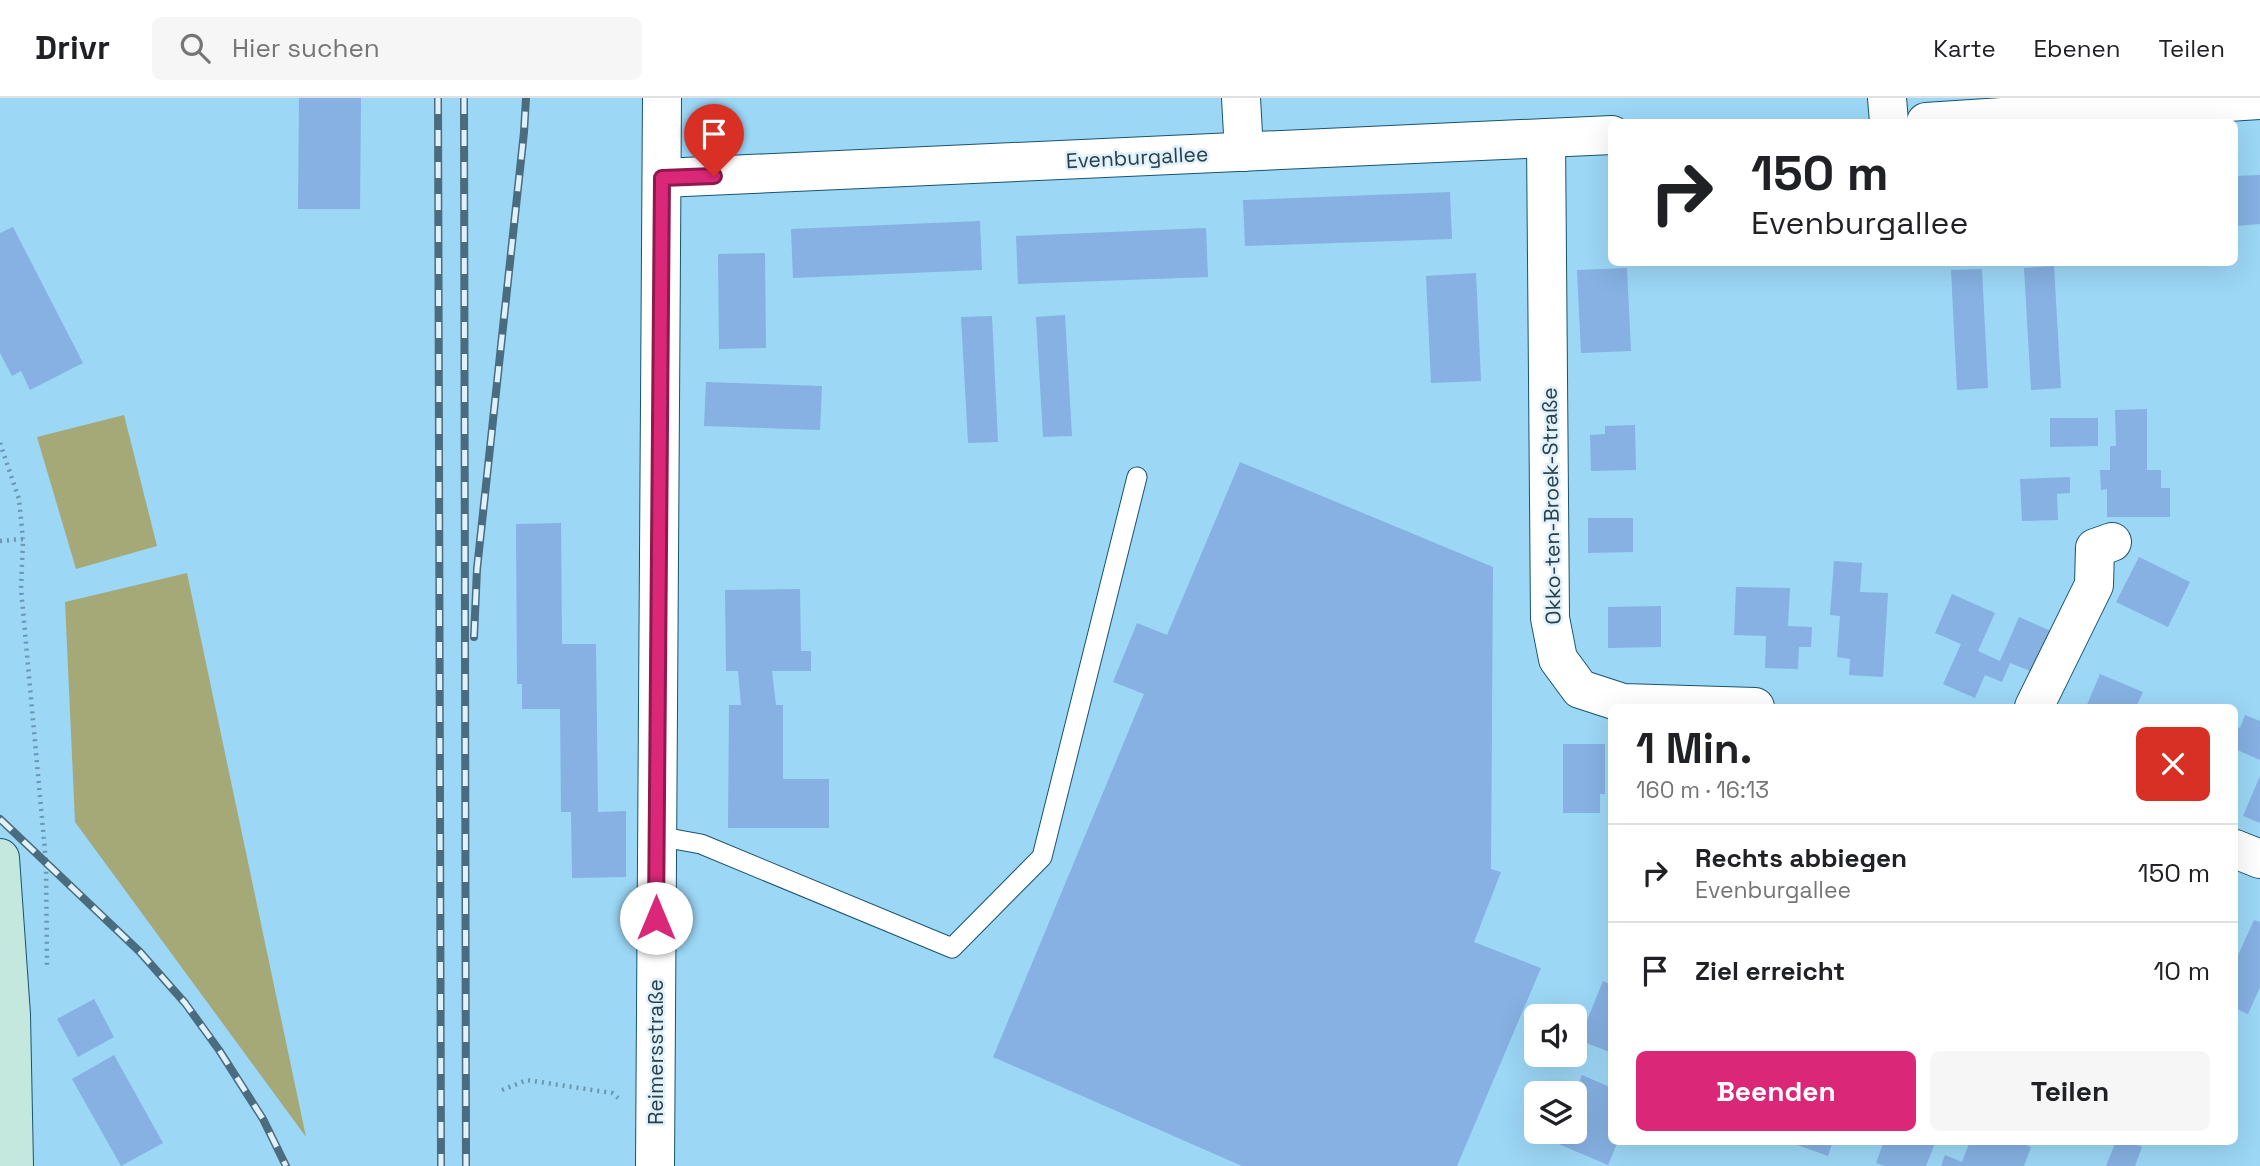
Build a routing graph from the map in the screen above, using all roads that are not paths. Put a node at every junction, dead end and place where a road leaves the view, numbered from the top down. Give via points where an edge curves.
1 (662, 98) edge
2 (1241, 98) edge
3 (1887, 98) edge
4 (2260, 100) edge
5 (1889, 119) edge
6 (1972, 119) edge
7 (1608, 135) edge
8 (1546, 138) junction
9 (1244, 152) junction
10 (662, 178) junction
11 (1137, 477) dead end
12 (2112, 542) dead end
13 (1656, 704) edge
14 (2035, 704) edge
15 (657, 836) junction
16 (2238, 850) edge
17 (0, 858) edge
18 (2260, 859) edge
19 (6, 1015) edge
20 (14, 1166) edge
21 (654, 1166) edge

1 - 10 street, Reimersstraße
2 - 9 street
3 - 5 street
4 - 6 street
7 - 8 street, Evenburgallee
8 - 9 street, Evenburgallee
8 - 13 street, Okko-ten-Broek-Straße via 1550,618 1558,659 1580,689 1623,703
9 - 10 street, Evenburgallee
10 - 15 street, Reimersstraße
11 - 15 lane via 1042,857 952,948 701,844
12 - 14 street via 2095,548 2094,585
15 - 21 street, Reimersstraße
16 - 18 street
17 - 19 main road
19 - 20 main road

